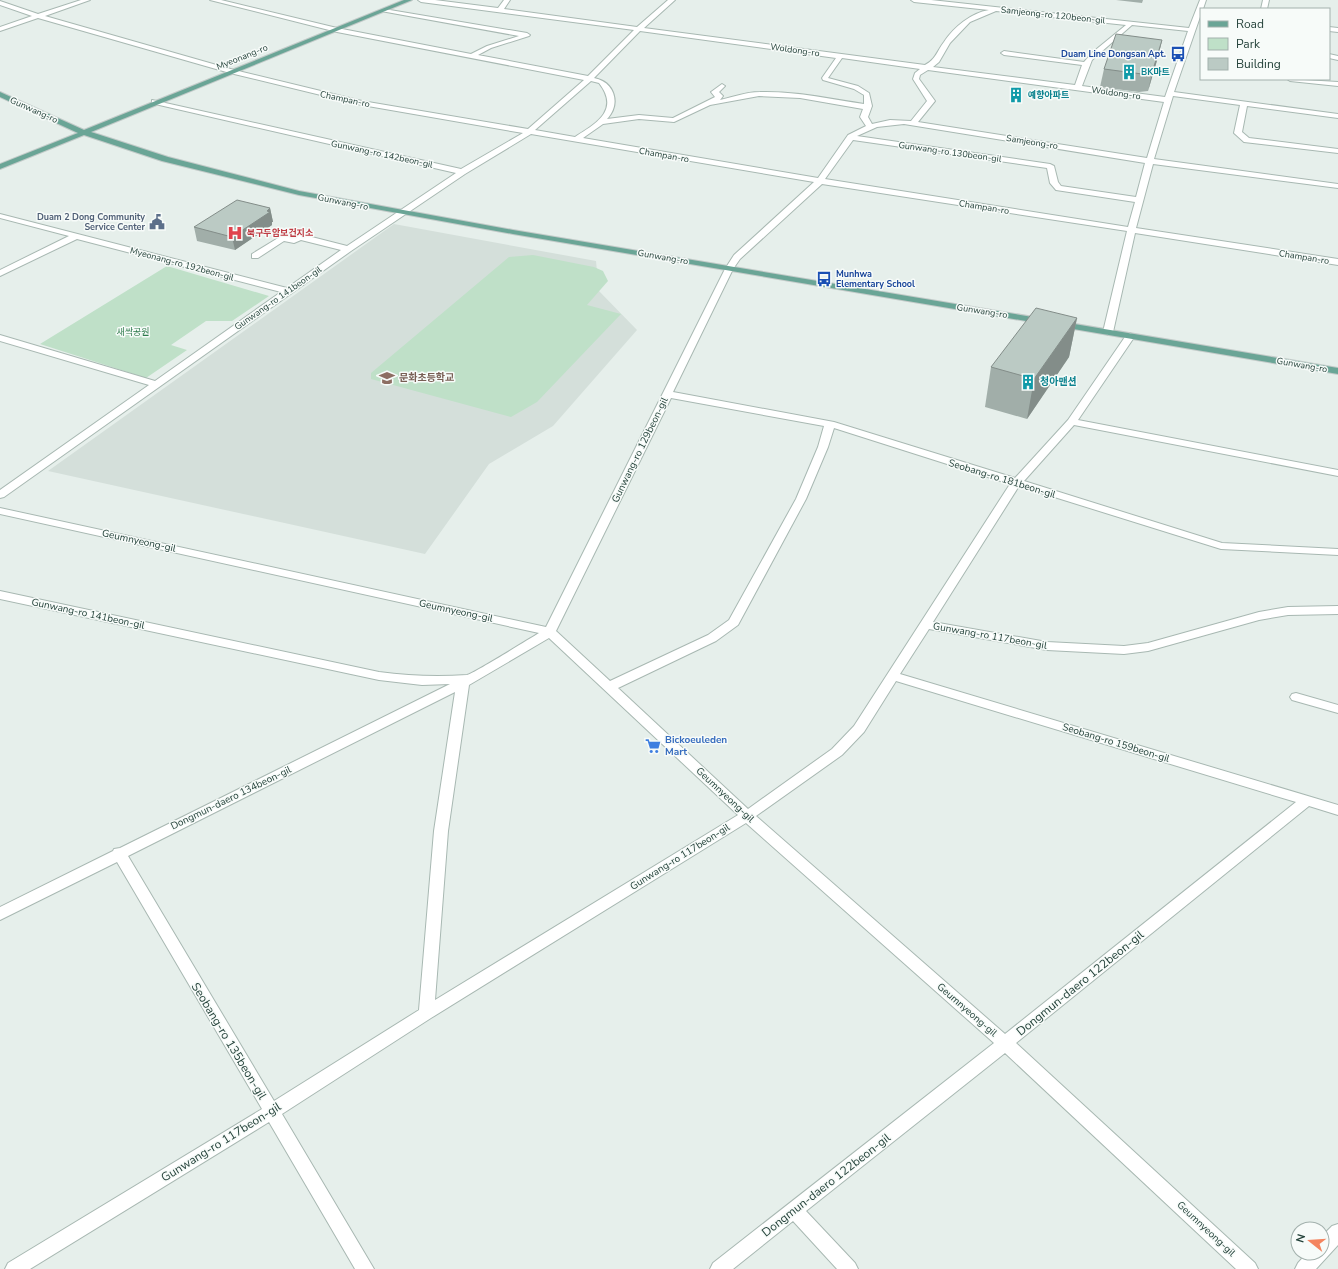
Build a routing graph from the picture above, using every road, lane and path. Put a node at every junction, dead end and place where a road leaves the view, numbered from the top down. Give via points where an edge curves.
1 (87, 0) edge
2 (213, 0) edge
3 (409, 0) edge
4 (420, 0) edge
5 (507, 0) edge
6 (672, 0) edge
7 (914, 0) edge
8 (0, 3) edge
9 (999, 9) junction
10 (500, 10) junction
11 (384, 11) junction
12 (1199, 15) edge
13 (37, 16) junction
14 (1131, 23) junction
15 (640, 28) junction
16 (0, 29) edge
17 (337, 30) junction
18 (1192, 30) junction
19 (1004, 53) dead end
20 (472, 56) junction
21 (840, 56) junction
22 (1087, 64) junction
23 (925, 68) junction
24 (232, 72) junction
25 (590, 78) junction
26 (1300, 80) edge
27 (1338, 84) edge
28 (722, 86) dead end
29 (1078, 88) junction
30 (0, 94) edge
31 (1169, 97) junction
32 (155, 102) junction
33 (711, 103) junction
34 (1244, 104) junction
35 (867, 107) junction
36 (1338, 116) edge
37 (603, 122) junction
38 (913, 123) junction
39 (871, 127) junction
40 (82, 132) junction
41 (529, 132) junction
42 (851, 137) junction
43 (576, 140) junction
44 (1338, 151) edge
45 (1150, 161) junction
46 (0, 167) edge
47 (462, 172) junction
48 (820, 181) junction
49 (1338, 186) edge
50 (1139, 200) junction
51 (402, 213) junction
52 (0, 216) edge
53 (1130, 231) junction
54 (76, 236) junction
55 (348, 249) junction
56 (255, 256) dead end
57 (1338, 262) edge
58 (729, 269) junction
59 (0, 273) edge
60 (288, 291) junction
61 (1108, 332) junction
62 (1130, 336) junction
63 (0, 338) edge
64 (1338, 371) edge
65 (155, 384) junction
66 (667, 394) junction
67 (1072, 422) junction
68 (830, 424) junction
69 (1338, 473) edge
70 (1016, 483) junction
71 (0, 496) edge
72 (0, 511) edge
73 (1338, 552) edge
74 (0, 595) edge
75 (1338, 610) edge
76 (927, 625) junction
77 (550, 632) junction
78 (175, 633) joint
79 (893, 676) junction
80 (469, 680) junction
81 (609, 687) junction
82 (1296, 697) dead end
83 (1338, 709) edge
84 (1307, 801) junction
85 (1338, 810) edge
86 (747, 816) junction
87 (119, 853) junction
88 (0, 914) edge
89 (426, 1013) junction
90 (1005, 1043) junction
91 (271, 1112) junction
92 (794, 1210) junction
93 (1338, 1232) edge
94 (1330, 1241) edge
95 (1312, 1261) edge
96 (14, 1269) edge
97 (365, 1269) edge
98 (719, 1269) edge
99 (849, 1269) edge
100 (1249, 1269) edge
101 (1304, 1269) edge

1 - 13 street
2 - 17 street
3 - 11 main road, Myeonang-ro
4 - 10 street, Woldong-ro
5 - 10 street
6 - 15 street
7 - 9 street, Samjeong-ro 120beon-gil
8 - 13 street, Champan-ro
9 - 14 street, Samjeong-ro 120beon-gil
9 - 23 street via 983,13 968,21 947,42 938,62
10 - 15 street, Woldong-ro
11 - 17 main road, Myeonang-ro
11 - 20 street via 527,35 489,47
12 - 18 street
13 - 16 street
13 - 24 street, Champan-ro
14 - 18 street, Samjeong-ro 120beon-gil
14 - 22 street via 1125,32 1100,50
15 - 21 street, Woldong-ro
15 - 25 street
17 - 20 street
17 - 24 main road, Myeonang-ro
18 - 31 street
19 - 22 street
20 - 25 street
21 - 23 street, Woldong-ro
21 - 35 street via 826,80 856,87 867,94
22 - 29 street
23 - 29 street, Woldong-ro
23 - 38 street via 917,74 916,79 930,101
24 - 32 main road, Myeonang-ro
24 - 41 street, Champan-ro via 362,103
25 - 37 street via 601,81 608,88 612,100
25 - 41 street
26 - 27 street
28 - 33 street via 715,92 718,98
29 - 31 street, Woldong-ro
30 - 40 main road, Gunwang-ro
31 - 34 street
31 - 45 street
32 - 40 main road, Myeonang-ro
32 - 47 street, Gunwang-ro 142beon-gil
33 - 35 street via 761,94
33 - 37 street via 674,120 639,117
34 - 36 street
34 - 44 street via 1238,133 1247,140
35 - 39 street via 864,117
37 - 43 street
38 - 39 street via 893,122
38 - 45 street, Samjeong-ro
39 - 42 street
40 - 46 main road, Myeonang-ro
40 - 51 main road, Gunwang-ro via 165,159 239,179
41 - 43 street, Champan-ro
41 - 47 street
42 - 48 street
42 - 50 street, Gunwang-ro 130beon-gil via 1050,166 1054,183 1059,188
43 - 48 street, Champan-ro
45 - 49 street, Samjeong-ro
45 - 50 street
47 - 51 street
48 - 53 street, Champan-ro
48 - 58 street via 737,257
50 - 53 street
51 - 55 street, Gunwang-ro 141beon-gil
51 - 58 main road, Gunwang-ro
52 - 54 street, Myeonang-ro 192beon-gil
53 - 57 street, Champan-ro
53 - 61 street
54 - 59 street
54 - 60 street, Myeonang-ro 192beon-gil
55 - 56 street via 300,237 294,240 283,238
55 - 60 street, Gunwang-ro 141beon-gil
58 - 61 main road, Gunwang-ro
58 - 66 street, Gunwang-ro 129beon-gil
60 - 65 street, Gunwang-ro 141beon-gil
61 - 62 main road, Gunwang-ro
62 - 64 main road, Gunwang-ro
62 - 67 street, Gunwang-ro 117beon-gil
63 - 65 street
65 - 71 street, Gunwang-ro 141beon-gil
66 - 68 street, Seobang-ro 181beon-gil
66 - 77 street, Gunwang-ro 129beon-gil
67 - 69 street
67 - 70 street, Gunwang-ro 117beon-gil
68 - 70 street, Seobang-ro 181beon-gil
68 - 81 street via 801,499 734,622 712,638
70 - 73 street, Seobang-ro 181beon-gil via 1221,546
70 - 76 street, Gunwang-ro 117beon-gil
72 - 77 street, Geumnyeong-gil
74 - 78 street, Gunwang-ro 141beon-gil
75 - 76 street, Gunwang-ro 117beon-gil via 1288,611 1259,616 1124,650 1046,646
76 - 79 street, Gunwang-ro 117beon-gil
77 - 80 street, Dongmun-daero 134beon-gil
77 - 81 street, Geumnyeong-gil
78 - 80 street, Dongmun-daero 134beon-gil via 379,676 417,681
79 - 84 street, Seobang-ro 159beon-gil
79 - 86 street, Gunwang-ro 117beon-gil via 859,729 837,752
80 - 87 street, Dongmun-daero 134beon-gil
80 - 89 street via 441,831
81 - 86 street, Geumnyeong-gil
82 - 83 street
84 - 85 street, Seobang-ro 159beon-gil
84 - 90 street, Dongmun-daero 122beon-gil
86 - 89 street, Gunwang-ro 117beon-gil
86 - 90 street, Geumnyeong-gil
87 - 88 street, Dongmun-daero 134beon-gil
87 - 91 street, Seobang-ro 135beon-gil
89 - 91 street, Gunwang-ro 117beon-gil
90 - 92 street, Dongmun-daero 122beon-gil
90 - 100 street, Geumnyeong-gil
91 - 96 street, Gunwang-ro 117beon-gil
91 - 97 street, Seobang-ro 135beon-gil
92 - 98 street, Dongmun-daero 122beon-gil
92 - 99 street
93 - 94 street
95 - 101 street

